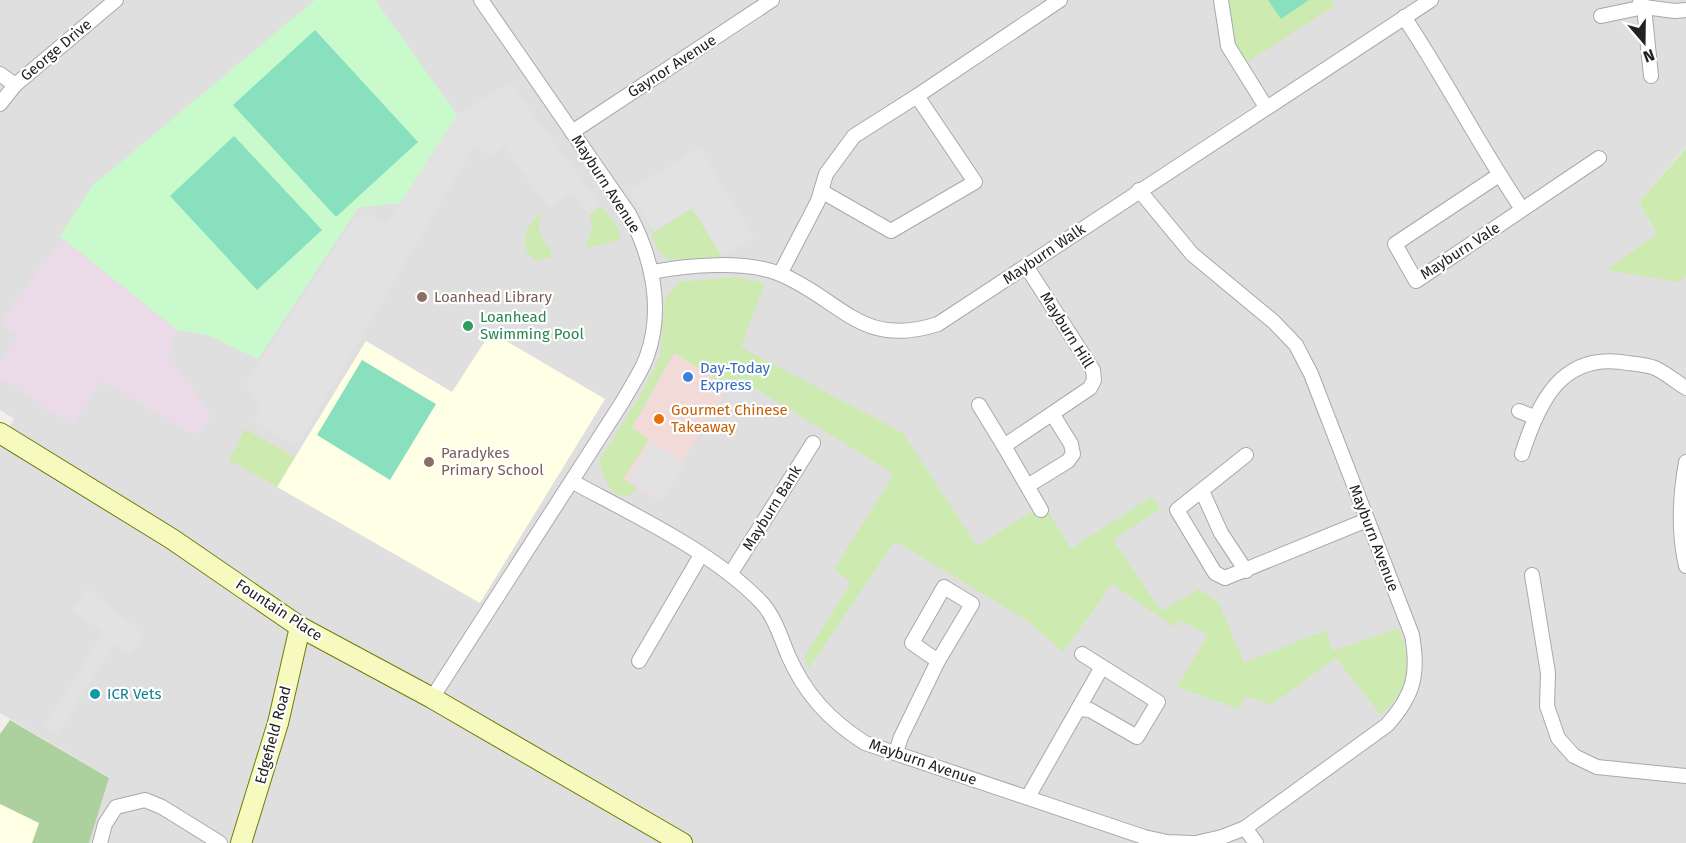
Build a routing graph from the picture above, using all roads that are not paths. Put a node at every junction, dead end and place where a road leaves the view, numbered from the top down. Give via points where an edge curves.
1 (116, 0) edge
2 (481, 0) edge
3 (772, 0) edge
4 (1060, 0) edge
5 (1221, 0) edge
6 (1431, 0) edge
7 (1642, 4) edge
8 (1686, 10) edge
9 (1601, 16) dead end
10 (1404, 17) junction
11 (0, 74) edge
12 (1651, 75) dead end
13 (15, 85) junction
14 (917, 96) junction
15 (0, 104) edge
16 (1266, 107) junction
17 (572, 132) junction
18 (1599, 158) dead end
19 (1499, 175) junction
20 (1139, 190) junction
21 (821, 191) junction
22 (1522, 209) junction
23 (1026, 266) junction
24 (652, 272) junction
25 (780, 274) junction
26 (1686, 388) edge
27 (979, 405) dead end
28 (1519, 411) dead end
29 (1053, 415) junction
30 (1534, 417) junction
31 (0, 432) edge
32 (813, 443) dead end
33 (1004, 446) junction
34 (1522, 454) dead end
35 (1246, 455) dead end
36 (1686, 462) edge
37 (573, 482) junction
38 (1029, 485) junction
39 (1202, 492) junction
40 (1683, 493) edge
41 (1041, 510) dead end
42 (1367, 520) junction
43 (701, 555) junction
44 (1686, 566) edge
45 (1246, 571) junction
46 (731, 573) junction
47 (1533, 575) dead end
48 (300, 627) junction
49 (1082, 654) dead end
50 (639, 661) dead end
51 (938, 661) junction
52 (1102, 667) junction
53 (432, 698) junction
54 (1078, 709) junction
55 (896, 752) junction
56 (1686, 776) edge
57 (1028, 797) junction
58 (1245, 828) junction
59 (100, 843) edge
60 (220, 843) edge
61 (241, 843) edge
62 (682, 843) edge
63 (1194, 843) edge
64 (1256, 843) edge

1 - 13 street, George Drive
2 - 17 street, Mayburn Avenue
3 - 17 street, Gaynor Avenue
4 - 14 street
5 - 16 street via 1228,46
6 - 10 street, Mayburn Walk
7 - 8 street
7 - 9 street
7 - 12 street
10 - 16 street, Mayburn Walk
10 - 19 street via 1444,76
11 - 13 street
13 - 15 street, George Drive
14 - 21 street via 854,136 826,174
14 - 21 street via 975,182 891,231
16 - 20 street, Mayburn Walk
17 - 24 street, Mayburn Avenue via 629,214 643,240
18 - 22 street, Mayburn Vale
19 - 22 street
19 - 22 street, Mayburn Vale via 1395,244 1416,281
20 - 23 street, Mayburn Walk
20 - 42 street, Mayburn Avenue via 1192,254 1296,345
21 - 25 street
23 - 25 street, Mayburn Walk via 938,324 917,331 891,332 870,327
23 - 29 street, Mayburn Hill via 1093,370 1090,388
24 - 25 street, Mayburn Walk via 746,265
24 - 37 street, Mayburn Avenue via 655,312 647,357
26 - 30 street via 1654,367 1614,360 1587,364 1557,381
27 - 33 street
28 - 30 street
29 - 33 street, Mayburn Hill
29 - 38 street via 1073,453 1068,461
30 - 34 street
31 - 48 main road, Fountain Place via 172,539
32 - 46 street, Mayburn Bank
33 - 38 street
35 - 39 street
36 - 40 street
37 - 43 street, Mayburn Avenue
37 - 53 street, Mayburn Avenue
38 - 41 street
39 - 45 street via 1221,533
39 - 45 street via 1177,510 1215,573 1225,578
40 - 44 street
42 - 45 street
42 - 58 street, Mayburn Avenue via 1412,634 1417,659 1413,685 1403,707 1387,725
43 - 46 street, Mayburn Avenue
43 - 50 street
46 - 55 street, Mayburn Avenue via 763,604 799,678 819,708 841,728 865,742
47 - 56 street via 1529,599 1548,673 1547,706 1558,738 1574,756 1597,767
48 - 53 main road, Fountain Place
48 - 61 main road, Edgefield Road via 278,723
49 - 52 street
51 - 51 street via 972,604 944,587 912,643
51 - 55 street
52 - 54 street
52 - 54 street via 1158,702 1137,737 1090,710
53 - 62 main road, Fountain Place
54 - 57 street
55 - 57 street, Mayburn Avenue
57 - 63 street, Mayburn Avenue via 1144,837
58 - 63 street, Mayburn Avenue
58 - 64 street
59 - 60 street via 105,824 116,807 146,800

